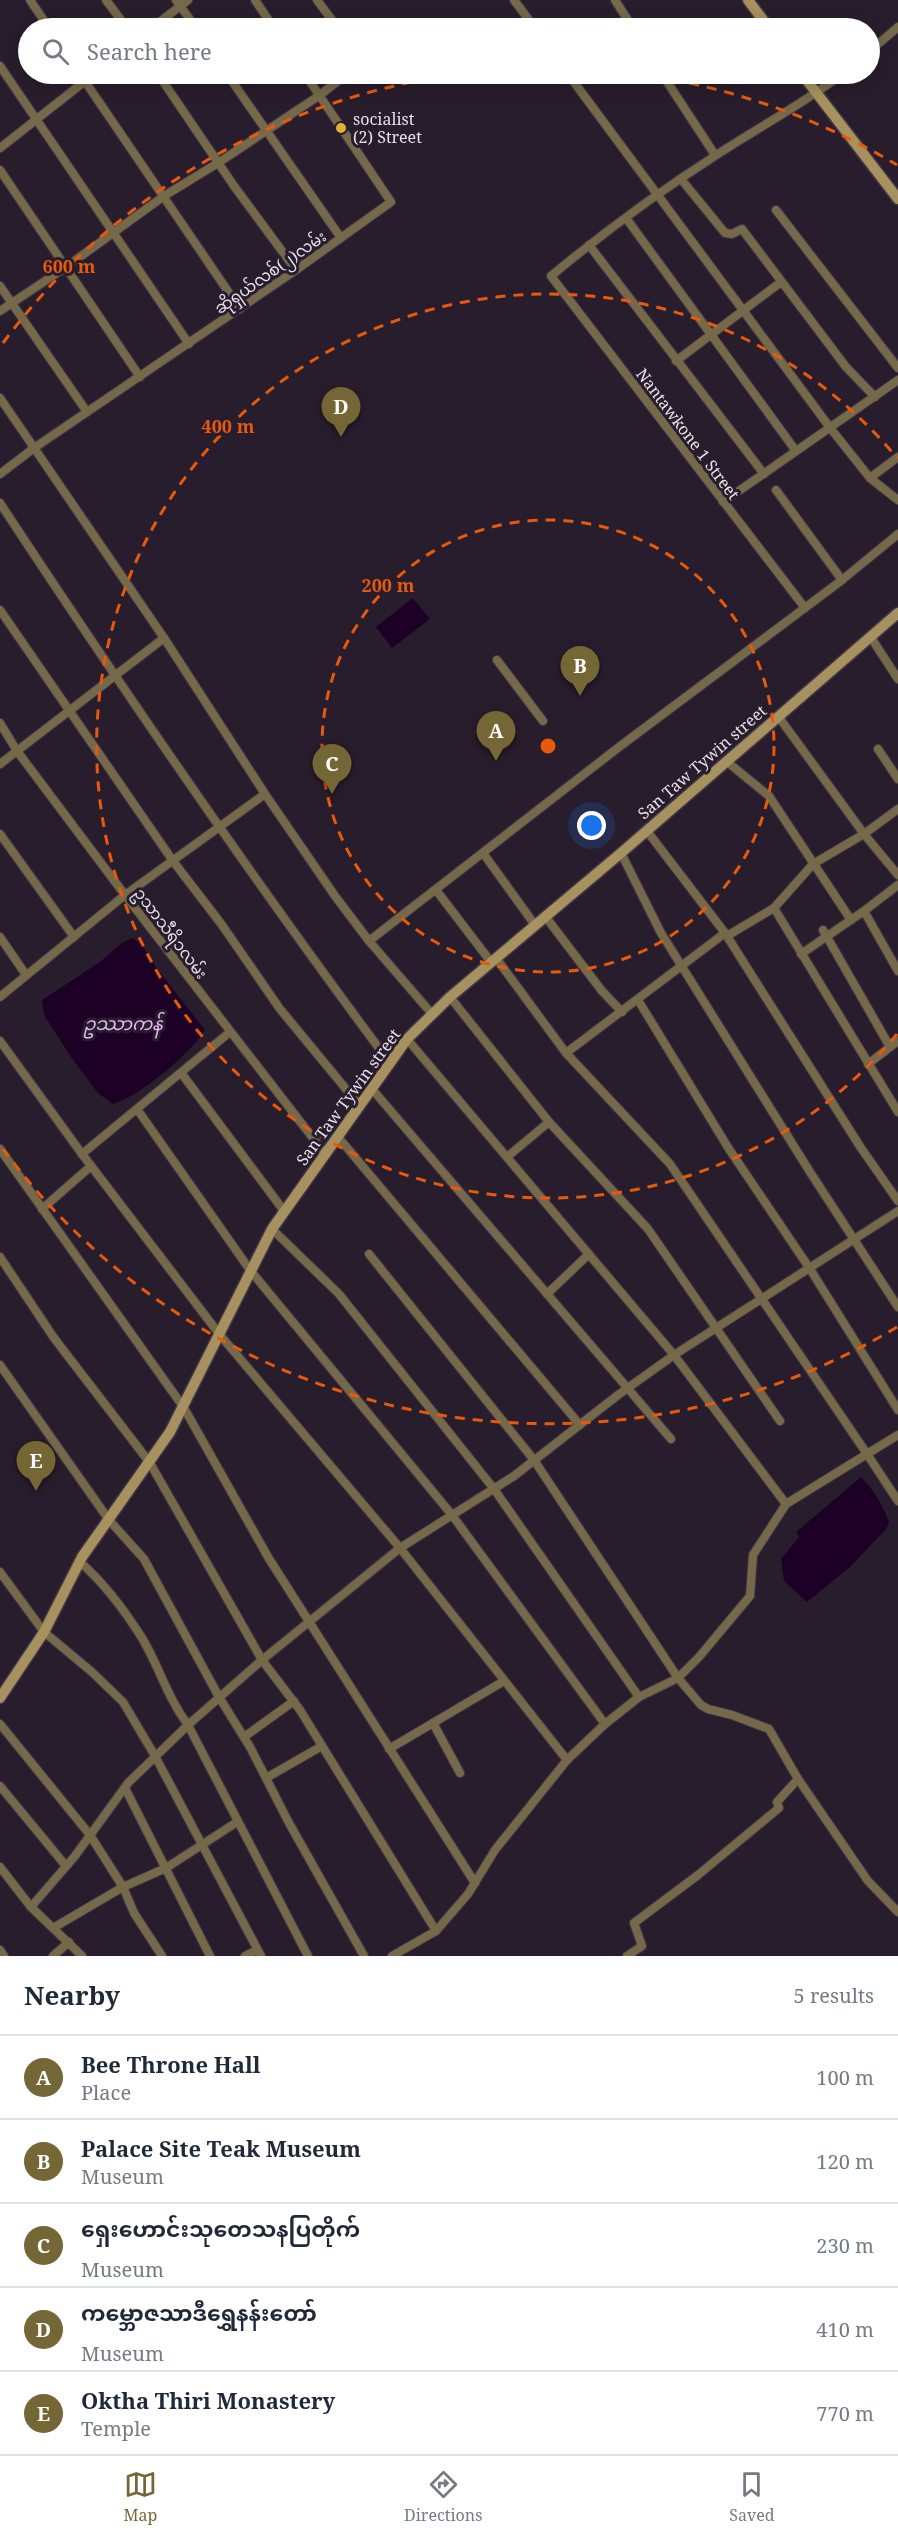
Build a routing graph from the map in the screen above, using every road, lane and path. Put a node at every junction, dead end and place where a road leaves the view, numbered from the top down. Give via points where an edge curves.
1 (30, 0) edge
2 (106, 0) edge
3 (188, 0) edge
4 (255, 0) edge
5 (317, 0) edge
6 (514, 0) edge
7 (615, 0) edge
8 (748, 0) edge
9 (178, 3) edge
10 (43, 18) edge
11 (120, 18) edge
12 (162, 18) edge
13 (189, 18) edge
14 (267, 18) edge
15 (330, 18) edge
16 (528, 18) edge
17 (627, 18) edge
18 (762, 18) edge
19 (898, 27) edge
20 (880, 42) edge
21 (0, 66) edge
22 (74, 84) edge
23 (87, 84) edge
24 (165, 84) edge
25 (234, 84) edge
26 (312, 84) edge
27 (334, 84) edge
28 (575, 84) edge
29 (669, 84) edge
30 (810, 84) edge
31 (829, 84) edge
32 (817, 93) junction
33 (320, 95) junction
34 (36, 118) junction
35 (266, 129) junction
36 (0, 148) edge
37 (715, 155) junction
38 (218, 163) junction
39 (0, 170) edge
40 (681, 179) junction
41 (658, 195) junction
42 (164, 196) junction
43 (898, 199) edge
44 (776, 210) dead end
45 (626, 218) junction
46 (113, 231) junction
47 (341, 238) junction
48 (589, 245) junction
49 (66, 267) junction
50 (296, 270) junction
51 (781, 282) junction
52 (0, 286) edge
53 (12, 304) junction
54 (240, 309) junction
55 (744, 310) junction
56 (0, 311) edge
57 (711, 335) junction
58 (189, 344) junction
59 (676, 361) junction
60 (898, 368) edge
61 (140, 377) junction
62 (898, 380) edge
63 (875, 397) junction
64 (0, 398) edge
65 (87, 412) junction
66 (831, 429) junction
67 (34, 448) junction
68 (796, 451) junction
69 (898, 457) edge
70 (0, 474) edge
71 (764, 474) junction
72 (870, 478) junction
73 (776, 490) dead end
74 (898, 500) edge
75 (723, 502) junction
76 (0, 503) edge
77 (898, 534) edge
78 (842, 580) junction
79 (805, 608) junction
80 (0, 610) edge
81 (898, 613) edge
82 (870, 636) junction
83 (164, 638) junction
84 (496, 660) dead end
85 (114, 676) junction
86 (898, 679) edge
87 (70, 710) junction
88 (778, 716) junction
89 (543, 721) dead end
90 (0, 723) edge
91 (878, 749) dead end
92 (17, 751) junction
93 (726, 761) junction
94 (0, 764) edge
95 (898, 779) edge
96 (265, 794) junction
97 (898, 809) edge
98 (219, 826) junction
99 (647, 831) junction
100 (0, 834) edge
101 (864, 834) junction
102 (483, 853) junction
103 (621, 853) junction
104 (173, 861) junction
105 (813, 864) junction
106 (898, 875) edge
107 (898, 885) edge
108 (436, 890) junction
109 (125, 895) junction
110 (774, 908) junction
111 (864, 911) junction
112 (545, 916) junction
113 (851, 920) junction
114 (535, 925) junction
115 (825, 933) junction
116 (726, 935) junction
117 (0, 937) edge
118 (74, 937) junction
119 (369, 942) junction
120 (801, 954) junction
121 (493, 960) junction
122 (681, 964) junction
123 (898, 971) edge
124 (26, 975) junction
125 (0, 997) edge
126 (450, 997) junction
127 (638, 1000) junction
128 (622, 1012) junction
129 (432, 1014) junction
130 (230, 1032) junction
131 (407, 1039) junction
132 (0, 1041) edge
133 (898, 1041) edge
134 (890, 1047) junction
135 (567, 1053) junction
136 (390, 1063) junction
137 (868, 1064) junction
138 (182, 1074) junction
139 (372, 1089) junction
140 (360, 1106) junction
141 (896, 1106) edge
142 (137, 1109) junction
143 (549, 1122) junction
144 (338, 1137) junction
145 (0, 1149) edge
146 (82, 1154) junction
147 (326, 1155) junction
148 (507, 1157) junction
149 (91, 1166) junction
150 (898, 1200) edge
151 (42, 1209) junction
152 (284, 1211) junction
153 (898, 1211) edge
154 (272, 1229) junction
155 (855, 1240) junction
156 (369, 1254) dead end
157 (590, 1254) junction
158 (0, 1257) edge
159 (810, 1269) junction
160 (250, 1270) junction
161 (547, 1294) junction
162 (763, 1299) junction
163 (898, 1307) edge
164 (717, 1328) junction
165 (220, 1335) junction
166 (674, 1355) junction
167 (0, 1365) edge
168 (628, 1388) junction
169 (183, 1408) junction
170 (898, 1410) edge
171 (780, 1421) dead end
172 (580, 1425) junction
173 (898, 1435) edge
174 (671, 1439) dead end
175 (867, 1455) junction
176 (534, 1460) junction
177 (150, 1463) junction
178 (494, 1489) junction
179 (898, 1501) edge
180 (786, 1504) junction
181 (452, 1515) junction
182 (109, 1520) junction
183 (400, 1548) junction
184 (80, 1562) junction
185 (0, 1572) edge
186 (309, 1623) junction
187 (44, 1632) junction
188 (262, 1660) junction
189 (678, 1678) junction
190 (504, 1681) junction
191 (219, 1696) junction
192 (639, 1697) junction
193 (0, 1698) edge
194 (294, 1701) junction
195 (433, 1723) junction
196 (0, 1724) edge
197 (605, 1724) junction
198 (188, 1725) junction
199 (244, 1737) junction
200 (321, 1746) junction
201 (389, 1749) junction
202 (155, 1756) junction
203 (567, 1760) junction
204 (460, 1773) dead end
205 (266, 1778) junction
206 (798, 1779) junction
207 (0, 1786) edge
208 (125, 1788) junction
209 (237, 1822) junction
210 (90, 1835) junction
211 (201, 1845) junction
212 (66, 1866) junction
213 (0, 1867) edge
214 (166, 1868) junction
215 (475, 1883) junction
216 (123, 1887) junction
217 (31, 1907) junction
218 (898, 1912) edge
219 (53, 1928) junction
220 (436, 1930) junction
221 (69, 1942) junction
222 (0, 1950) edge
223 (259, 1953) edge
224 (4, 1956) edge
225 (53, 1956) edge
226 (82, 1956) edge
227 (162, 1956) edge
228 (210, 1956) edge
229 (245, 1956) edge
230 (308, 1956) edge
231 (363, 1956) edge
232 (392, 1956) edge
233 (627, 1956) edge

1 - 10 street
2 - 11 street
3 - 9 street
4 - 14 street
5 - 15 street
6 - 16 street
7 - 17 street
8 - 18 street
9 - 12 street
9 - 13 street
19 - 20 street
21 - 34 street
22 - 34 street
23 - 42 street
24 - 38 street
25 - 35 street
26 - 33 street, ဆိုရှယ်လစ်(၂)လမ်း
27 - 33 street
28 - 41 street
29 - 37 street
30 - 32 street
31 - 32 street
32 - 37 street
32 - 43 street
33 - 35 street
33 - 47 street, ဆိုရှယ်လစ်(၂)လမ်း via 391,202
34 - 36 street
34 - 46 street
35 - 38 street
35 - 47 street
37 - 40 street
38 - 42 street
38 - 50 street
39 - 49 street
40 - 41 street
40 - 51 street via 725,233 742,229
41 - 45 street
41 - 55 street
42 - 46 street
42 - 54 street
44 - 60 street
45 - 48 street
45 - 57 street
46 - 49 street
46 - 58 street
47 - 50 street, ဆိုရှယ်လစ်(၂)လမ်း
48 - 59 street
48 - 75 street, Nantawkone 1 Street via 551,276
49 - 53 street
49 - 61 street
50 - 54 street, ဆိုရှယ်လစ်(၂)လမ်း
51 - 55 street
51 - 63 street via 846,367
52 - 53 street
53 - 56 street
53 - 65 street
54 - 58 street, ဆိုရှယ်လစ်(၂)လမ်း
55 - 57 street
55 - 66 street
57 - 59 street
57 - 68 street
58 - 61 street, ဆိုရှယ်လစ်(၂)လမ်း
59 - 71 street
61 - 65 street, ဆိုရှယ်လစ်(၂)လမ်း
62 - 63 street
63 - 66 street
64 - 67 street
65 - 67 street, ဆိုရှယ်လစ်(၂)လမ်း
66 - 68 street
66 - 72 street
67 - 70 street, ဆိုရှယ်လစ်(၂)လမ်း
67 - 83 street
68 - 71 street
69 - 72 street
71 - 75 street
72 - 74 street
73 - 78 street
75 - 79 street, Nantawkone 1 Street
76 - 85 street
77 - 78 street
78 - 79 street
79 - 102 street
80 - 87 street
81 - 82 street, San Taw Tywin street
82 - 86 street
82 - 88 street, San Taw Tywin street
83 - 85 street
83 - 96 street
84 - 89 street
85 - 87 street
85 - 98 street
87 - 92 street
87 - 104 street
88 - 93 street, San Taw Tywin street
88 - 101 street
90 - 92 street, ဥသာသီရိ၁လမ်း
91 - 95 street
92 - 94 street
92 - 109 street, ဥသာသီရိ၁လမ်း
93 - 99 street, San Taw Tywin street
93 - 105 street via 769,796
96 - 98 street
96 - 119 street
97 - 101 street
98 - 104 street
98 - 136 street
99 - 103 street, San Taw Tywin street
99 - 116 street
100 - 118 street
101 - 105 street
101 - 106 street
102 - 108 street
102 - 114 street
103 - 112 street, San Taw Tywin street
103 - 122 street
104 - 109 street
104 - 140 street via 280,1009
105 - 110 street
105 - 113 street
107 - 111 street
108 - 119 street
108 - 121 street
109 - 118 street
109 - 130 street, ဥသာသီရိ၁လမ်း
110 - 116 street
110 - 120 street
111 - 113 street
111 - 123 street
112 - 114 street, San Taw Tywin street
112 - 128 street
113 - 115 street
114 - 121 street, San Taw Tywin street
115 - 120 street
115 - 134 street
116 - 122 street
116 - 150 street
117 - 124 street
118 - 124 street
119 - 129 street
120 - 137 street
121 - 126 street, San Taw Tywin street
121 - 135 street
122 - 127 street
122 - 155 street
124 - 125 street
126 - 129 street, San Taw Tywin street
126 - 143 street
127 - 128 street
127 - 159 street via 729,1149
128 - 135 street
129 - 131 street, San Taw Tywin street
130 - 138 street
130 - 147 street, ဥသာသီရိ၁လမ်း
131 - 136 street, San Taw Tywin street
131 - 148 street
132 - 146 street
133 - 134 street
134 - 137 street
135 - 162 street via 670,1164
136 - 139 street, San Taw Tywin street
137 - 141 street
138 - 142 street
138 - 152 street
139 - 140 street, San Taw Tywin street
139 - 161 street
140 - 144 street, San Taw Tywin street
142 - 146 street
142 - 160 street
143 - 148 street
143 - 164 street via 648,1229
144 - 147 street, San Taw Tywin street
144 - 172 street
145 - 151 street
146 - 149 street
147 - 152 street, San Taw Tywin street
148 - 157 street
149 - 151 street
149 - 165 street
151 - 169 street
152 - 154 street, San Taw Tywin street
153 - 155 street
154 - 160 street, San Taw Tywin street
154 - 178 street via 339,1294
155 - 159 street
155 - 163 street
156 - 176 street
157 - 161 street
157 - 166 street
158 - 177 street via 54,1338
159 - 162 street
159 - 170 street
160 - 165 street, San Taw Tywin street
160 - 181 street
161 - 168 street
162 - 164 street
162 - 175 street
164 - 166 street
164 - 171 street
165 - 169 street, San Taw Tywin street
165 - 183 street
166 - 168 street
166 - 180 street
167 - 182 street
168 - 172 street
168 - 174 street
169 - 177 street, San Taw Tywin street
169 - 186 street
172 - 176 street
173 - 175 street
175 - 179 street
175 - 180 street
176 - 178 street
176 - 189 street
177 - 182 street, San Taw Tywin street
177 - 188 street
178 - 181 street
178 - 192 street
180 - 189 street via 753,1555 750,1596
181 - 183 street
181 - 197 street
182 - 184 street, San Taw Tywin street
182 - 191 street via 144,1559
183 - 186 street
183 - 190 street
184 - 187 street, San Taw Tywin street
184 - 198 street via 95,1575 142,1639 167,1693
185 - 187 street
186 - 188 street
186 - 201 street
187 - 193 street, San Taw Tywin street
187 - 202 street via 123,1702
188 - 191 street
188 - 194 street
189 - 192 street
189 - 206 street via 701,1705 769,1730
190 - 195 street
190 - 203 street
191 - 198 street
191 - 199 street
192 - 197 street
194 - 199 street
194 - 200 street
195 - 201 street
195 - 204 street
196 - 210 street
197 - 203 street
198 - 202 street
198 - 209 street
199 - 205 street
200 - 205 street
200 - 220 street
201 - 215 street
202 - 208 street
202 - 211 street
203 - 215 street via 495,1850
205 - 231 street
206 - 218 street via 868,1881
206 - 233 street via 777,1802 779,1808 634,1923 642,1946
207 - 212 street
208 - 210 street
208 - 214 street
209 - 211 street
209 - 230 street
210 - 212 street
210 - 216 street
211 - 214 street
211 - 223 street
212 - 217 street
213 - 217 street
214 - 216 street
214 - 228 street
215 - 220 street
216 - 219 street
216 - 227 street via 134,1913
217 - 219 street
219 - 221 street
220 - 232 street
221 - 225 street
221 - 226 street
222 - 224 street
223 - 229 street

